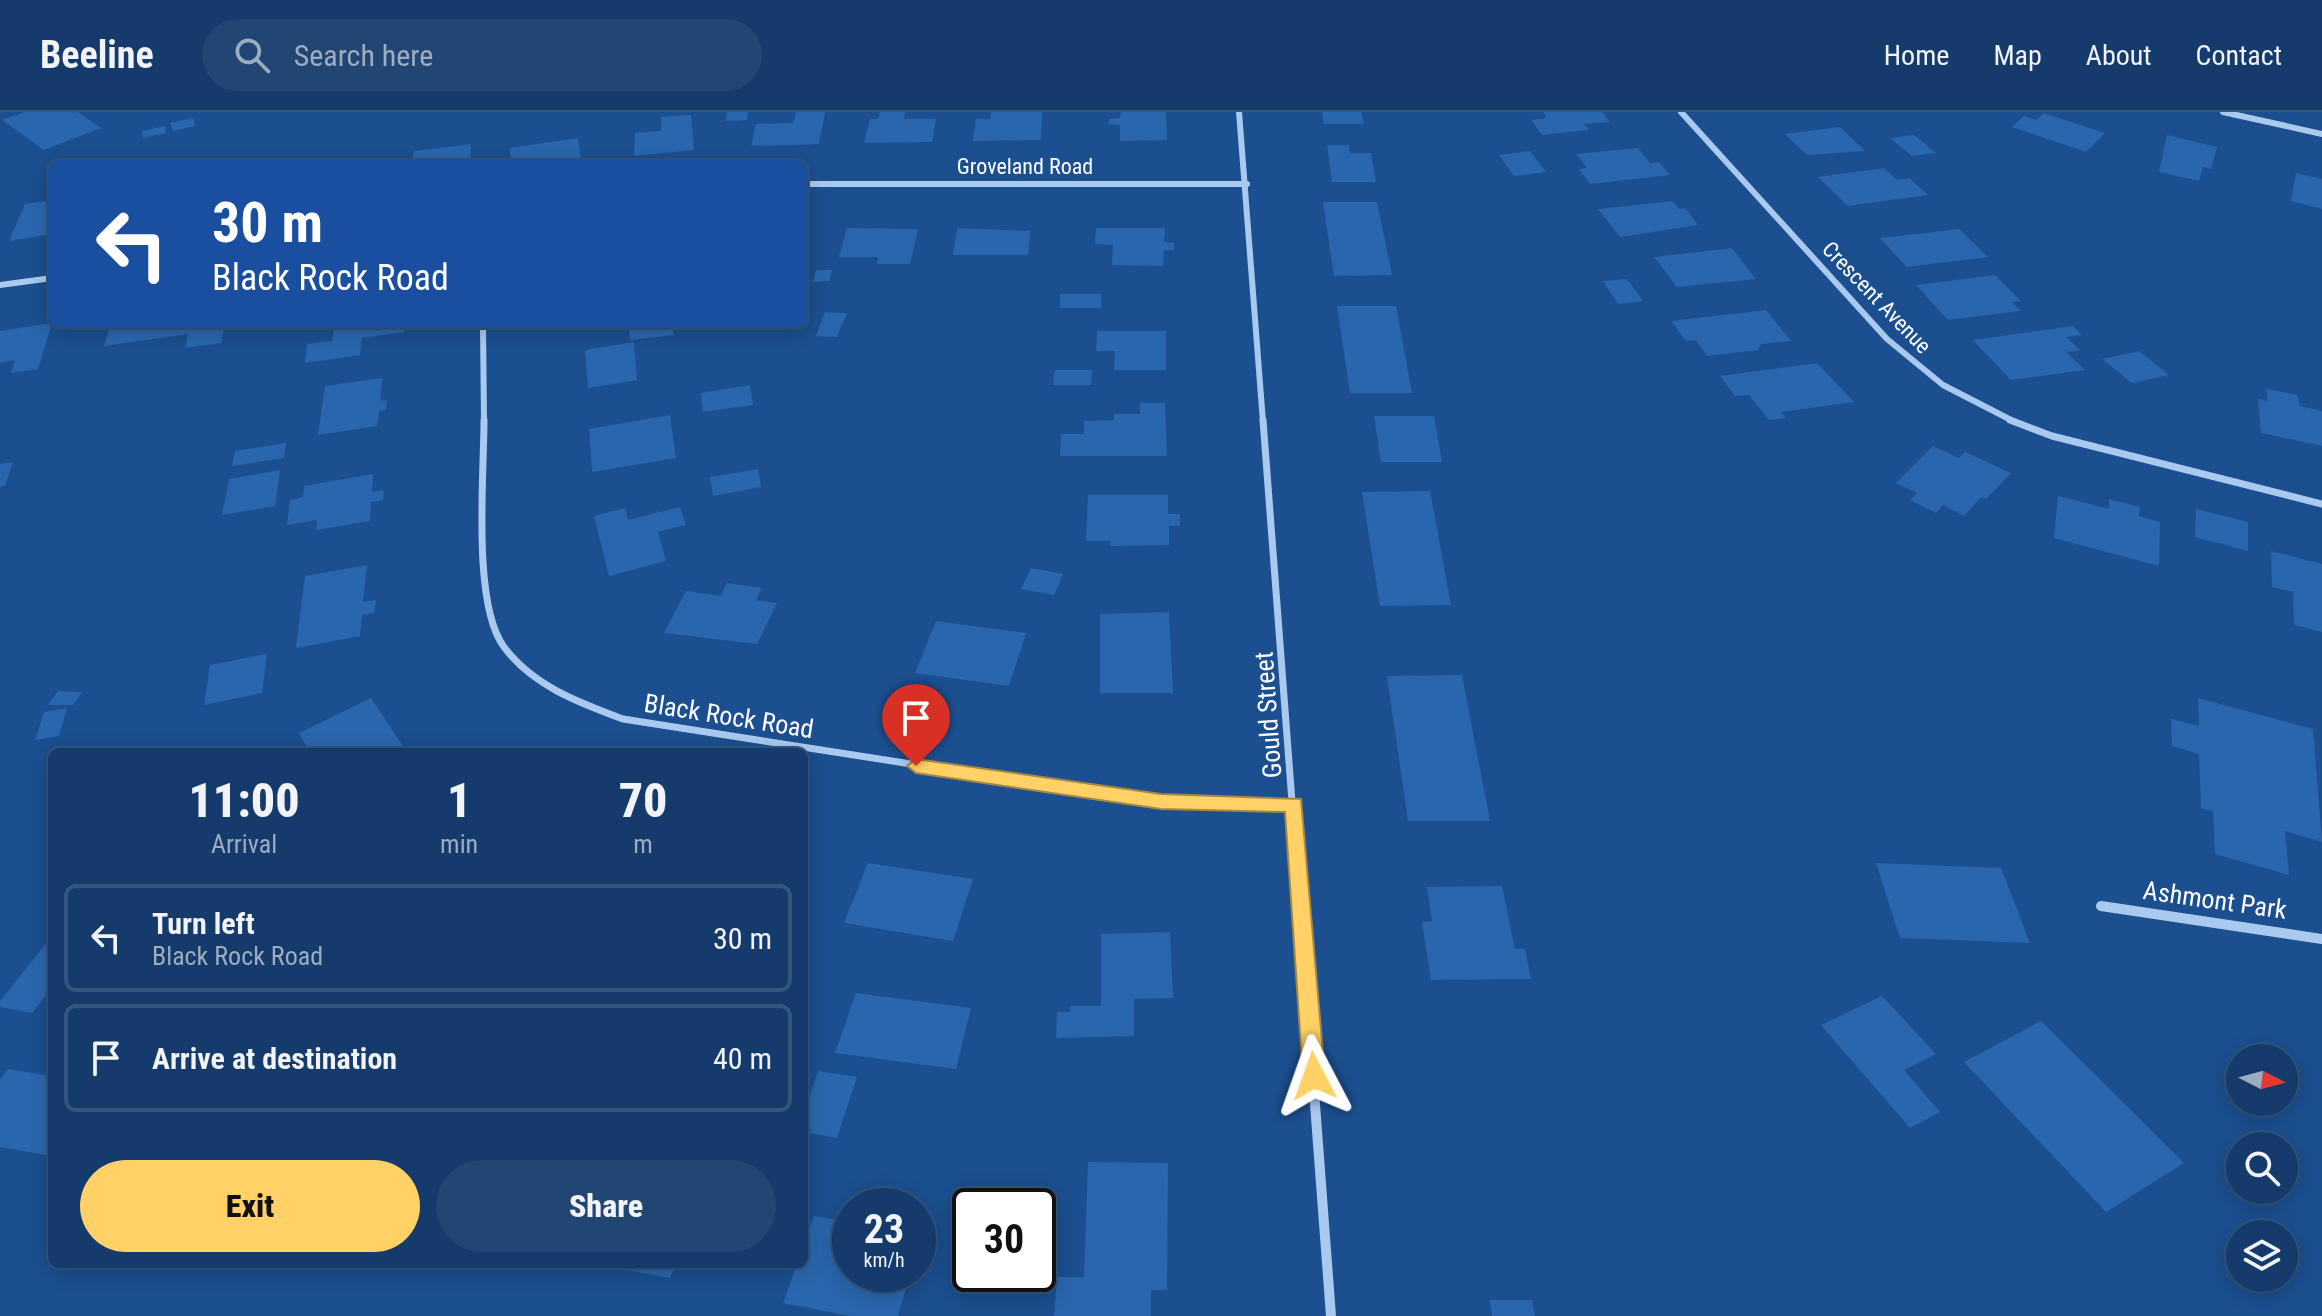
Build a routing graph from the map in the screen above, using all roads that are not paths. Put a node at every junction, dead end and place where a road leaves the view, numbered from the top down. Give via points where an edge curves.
1 (1239, 112) edge
2 (1681, 112) edge
3 (2223, 112) edge
4 (2322, 134) edge
5 (808, 184) edge
6 (1247, 184) junction
7 (48, 279) edge
8 (0, 285) edge
9 (483, 328) edge
10 (2322, 504) edge
11 (796, 748) edge
12 (808, 750) edge
13 (1294, 805) junction
14 (2101, 906) dead end
15 (2322, 939) edge
16 (1331, 1316) edge

1 - 6 street, Gould Street
2 - 10 street, Crescent Avenue via 1887,339 1943,385 1993,413 2052,436
3 - 4 street
5 - 6 street, Groveland Road
6 - 13 street, Gould Street
7 - 8 street
9 - 11 street, Black Rock Road via 485,600 504,647 552,689 623,719
12 - 13 street, Black Rock Road via 1136,799
13 - 16 street, Gould Street
14 - 15 street, Ashmont Park

